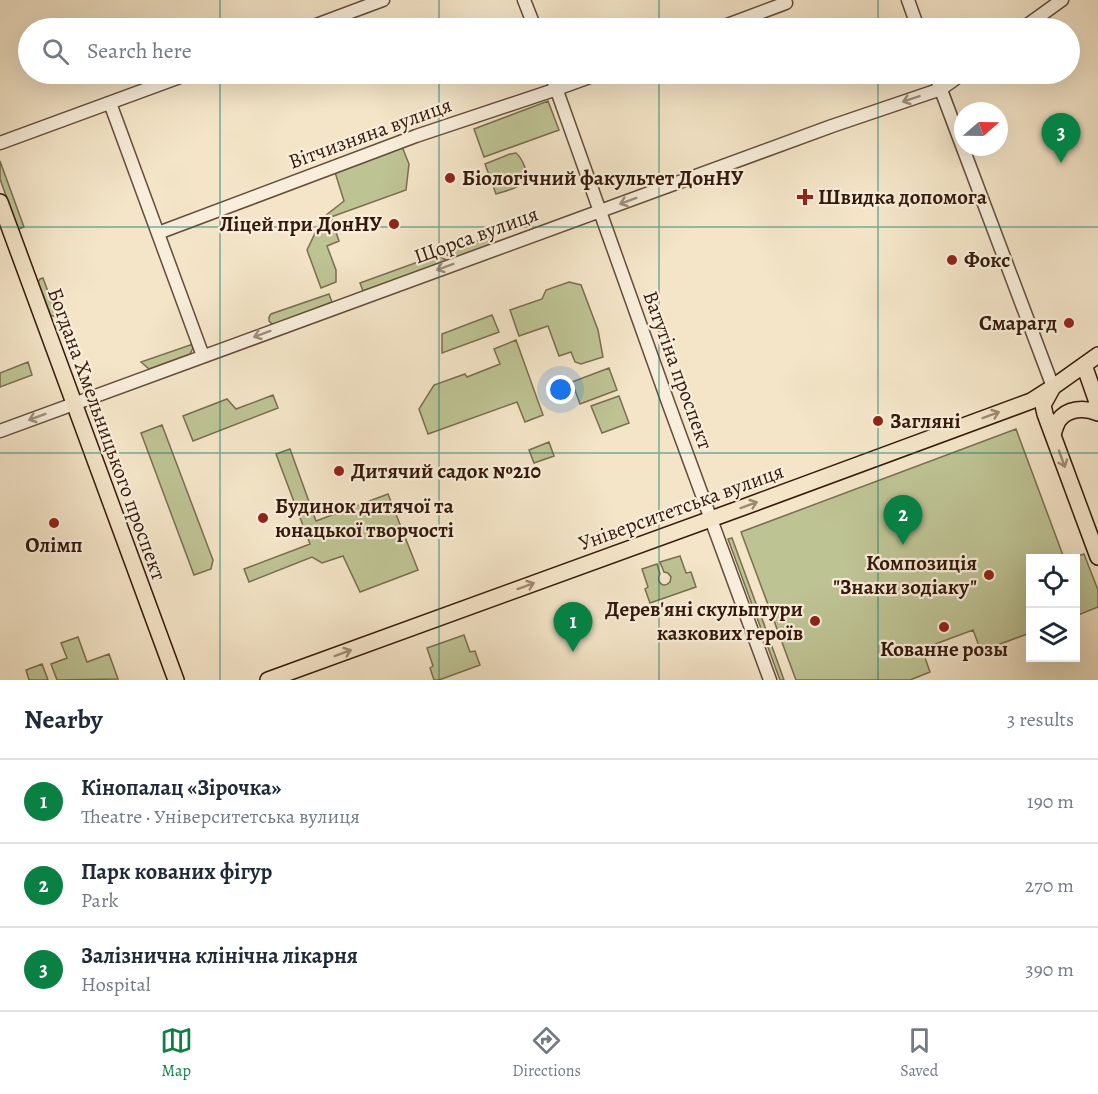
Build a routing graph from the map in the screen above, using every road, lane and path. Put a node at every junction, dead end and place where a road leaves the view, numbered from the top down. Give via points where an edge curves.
1 (383, 0) edge
2 (524, 0) edge
3 (908, 0) edge
4 (1062, 0) edge
5 (786, 3) dead end
6 (335, 18) edge
7 (531, 18) edge
8 (746, 18) edge
9 (914, 18) edge
10 (1037, 18) edge
11 (161, 84) edge
12 (555, 84) edge
13 (568, 84) edge
14 (939, 84) edge
15 (948, 84) edge
16 (556, 88) junction
17 (941, 89) junction
18 (110, 103) junction
19 (0, 143) edge
20 (0, 202) edge
21 (601, 211) junction
22 (158, 233) junction
23 (1098, 355) edge
24 (203, 356) junction
25 (1084, 365) junction
26 (1053, 387) junction
27 (74, 403) junction
28 (1098, 405) edge
29 (1098, 413) edge
30 (0, 430) edge
31 (1053, 435) junction
32 (712, 519) junction
33 (1098, 558) edge
34 (176, 680) edge
35 (268, 680) edge
36 (770, 680) edge

1 - 6 street
2 - 7 street
3 - 9 street
4 - 10 street
5 - 8 street
11 - 18 street
12 - 16 street, Ватутіна проспект
13 - 16 street, Вітчизняна вулиця
14 - 17 street
15 - 17 street, Щорса вулиця
16 - 21 street, Ватутіна проспект
16 - 22 street, Вітчизняна вулиця
17 -> 21 street, Щорса вулиця
17 - 26 street
18 - 19 street
18 - 22 street
20 - 27 main road, Богдана Хмельницького проспект
21 -> 24 street, Щорса вулиця
21 - 32 street, Ватутіна проспект
22 - 24 street
23 - 25 main road, Університетська вулиця
24 - 27 street, Щорса вулиця
25 - 26 main road, Університетська вулиця
25 - 28 main road
26 - 31 main road via 1043,405
32 -> 26 main road, Університетська вулиця via 1031,401
27 -> 30 street, Щорса вулиця
27 - 34 main road, Богдана Хмельницького проспект
29 - 31 main road via 1090,409 1067,413 1058,421
31 -> 33 main road
35 -> 32 main road, Університетська вулиця
32 - 36 street, Ватутіна проспект

